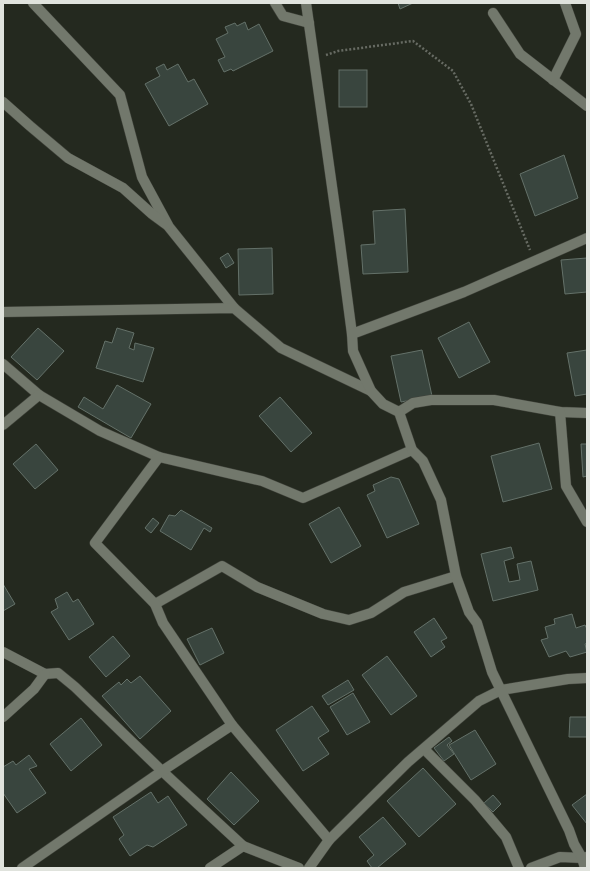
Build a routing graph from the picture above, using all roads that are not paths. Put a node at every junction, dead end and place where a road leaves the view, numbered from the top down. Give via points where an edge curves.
1 (33, 3) edge
2 (275, 3) edge
3 (306, 3) edge
4 (565, 3) edge
5 (493, 13) dead end
6 (309, 23) junction
7 (553, 80) junction
8 (3, 102) edge
9 (587, 106) edge
10 (169, 227) junction
11 (587, 238) edge
12 (234, 308) junction
13 (3, 312) edge
14 (352, 334) junction
15 (3, 364) edge
16 (371, 391) junction
17 (39, 395) junction
18 (399, 412) junction
19 (560, 412) junction
20 (587, 413) edge
21 (3, 425) edge
22 (412, 450) junction
23 (159, 457) junction
24 (587, 522) edge
25 (456, 576) junction
26 (155, 604) junction
27 (3, 652) edge
28 (45, 674) junction
29 (587, 678) edge
30 (501, 690) junction
31 (3, 717) edge
32 (232, 725) junction
33 (424, 749) junction
34 (162, 771) junction
35 (329, 840) junction
36 (243, 846) junction
37 (584, 861) edge
38 (22, 868) edge
39 (210, 868) edge
40 (299, 868) edge
41 (309, 868) edge
42 (519, 868) edge
43 (531, 868) edge

1 - 10 street via 120,95 142,177
2 - 6 street via 283,16
3 - 6 street
4 - 7 street via 576,34
5 - 7 street via 520,54
6 - 14 street
7 - 9 street
8 - 10 street via 68,158 123,188
10 - 12 street
11 - 14 street via 464,292
12 - 13 street
12 - 16 street via 281,348
14 - 16 street via 354,352
15 - 17 street
16 - 18 street via 383,404
17 - 21 street
17 - 23 street via 100,431
18 - 19 street via 413,403 431,400 494,400
18 - 22 street
19 - 20 street
19 - 24 street via 566,486
22 - 23 street via 304,498 262,481
22 - 25 street via 423,461 441,500
23 - 26 street via 95,543
25 - 26 street via 404,592 372,613 349,620 323,614 257,587 222,566
25 - 30 street via 469,612 478,623 492,672
26 - 32 street via 163,623
27 - 28 street
28 - 31 street via 34,689
28 - 34 street via 58,673 75,687
29 - 30 street
30 - 33 street via 479,701
30 - 37 street
32 - 34 street
32 - 35 street
33 - 35 street
33 - 42 street via 476,800 506,838
34 - 36 street
34 - 38 street
35 - 41 street
36 - 39 street
36 - 40 street
37 - 43 street via 560,857

